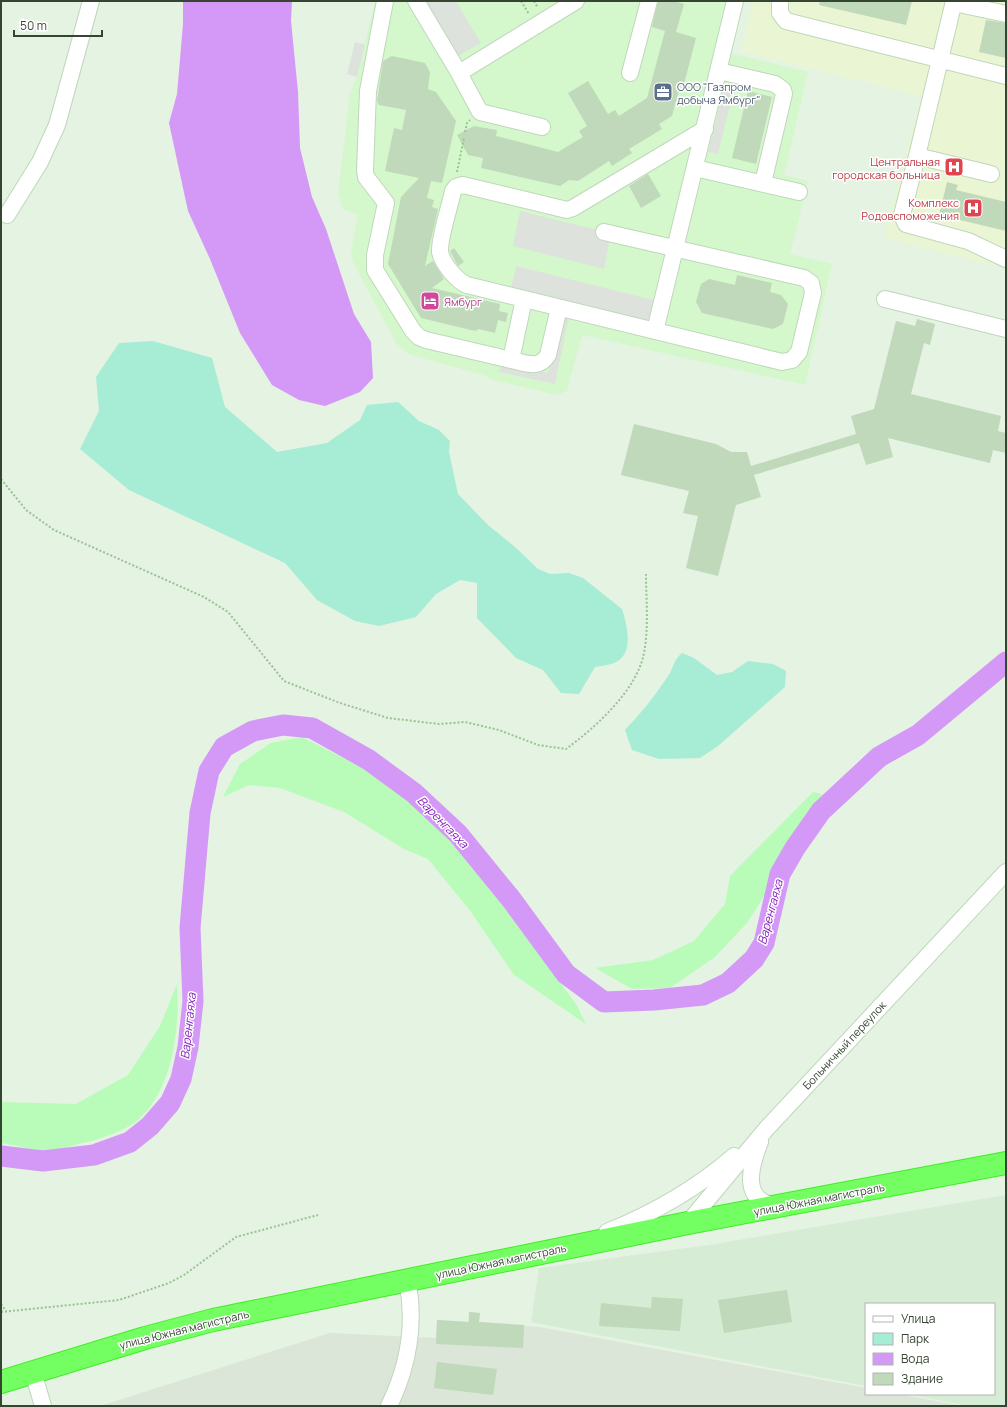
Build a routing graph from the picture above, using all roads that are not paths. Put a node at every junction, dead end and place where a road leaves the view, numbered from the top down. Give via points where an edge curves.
1 (91, 1) edge
2 (385, 1) edge
3 (416, 1) edge
4 (576, 1) edge
5 (649, 1) edge
6 (735, 1) edge
7 (780, 1) edge
8 (954, 2) edge
9 (1006, 14) edge
10 (941, 60) junction
11 (719, 71) junction
12 (459, 73) junction
13 (630, 73) dead end
14 (1006, 76) edge
15 (542, 127) dead end
16 (704, 129) junction
17 (917, 156) junction
18 (695, 168) junction
19 (991, 174) dead end
20 (762, 183) junction
21 (799, 192) dead end
22 (6, 215) dead end
23 (604, 232) dead end
24 (676, 249) junction
25 (1006, 259) edge
26 (885, 299) dead end
27 (524, 300) junction
28 (559, 308) junction
29 (1006, 329) edge
30 (655, 331) junction
31 (511, 360) junction
32 (1006, 872) edge
33 (768, 1128) junction
34 (1006, 1163) edge
35 (784, 1206) junction
36 (688, 1223) junction
37 (570, 1246) junction
38 (407, 1280) junction
39 (33, 1372) junction
40 (1, 1382) edge
41 (41, 1404) edge
42 (390, 1406) edge

1 - 22 street via 57,125 40,162
2 - 31 street via 368,91 366,177 386,203 375,255 376,270 419,337
3 - 12 street
4 - 12 street
5 - 13 street
6 - 11 street
7 - 10 street via 780,12 786,22
8 - 9 street
8 - 10 street
10 - 14 street
10 - 17 street
11 - 16 street
11 - 20 street via 775,84 783,90
12 - 15 street via 480,112
16 - 18 street
16 - 27 street via 567,210 464,185 456,187 440,246 441,256 455,278 467,285
17 - 19 street
17 - 25 street via 902,215 906,224 968,242
18 - 20 street
18 - 24 street
20 - 21 street
23 - 24 street
24 - 30 street
24 - 30 street via 808,280 813,293 799,352 792,360 782,362
26 - 29 street
27 - 28 street
27 - 31 street
28 - 30 street
28 - 31 street via 546,359 541,364 534,365
32 - 33 street, Больничный переулок
33 - 35 street via 760,1142 752,1167 751,1186 755,1194 766,1203
33 - 36 street, Больничный переулок
33 - 37 street via 720,1168 677,1198 627,1224
34 - 35 highway, улица Южная магистраль
35 - 36 highway, улица Южная магистраль
36 - 37 highway, улица Южная магистраль
37 - 38 highway, улица Южная магистраль
38 - 39 highway, улица Южная магистраль via 213,1320
38 - 42 street via 412,1312 409,1336 402,1375
39 - 40 highway, улица Южная магистраль
39 - 41 street

